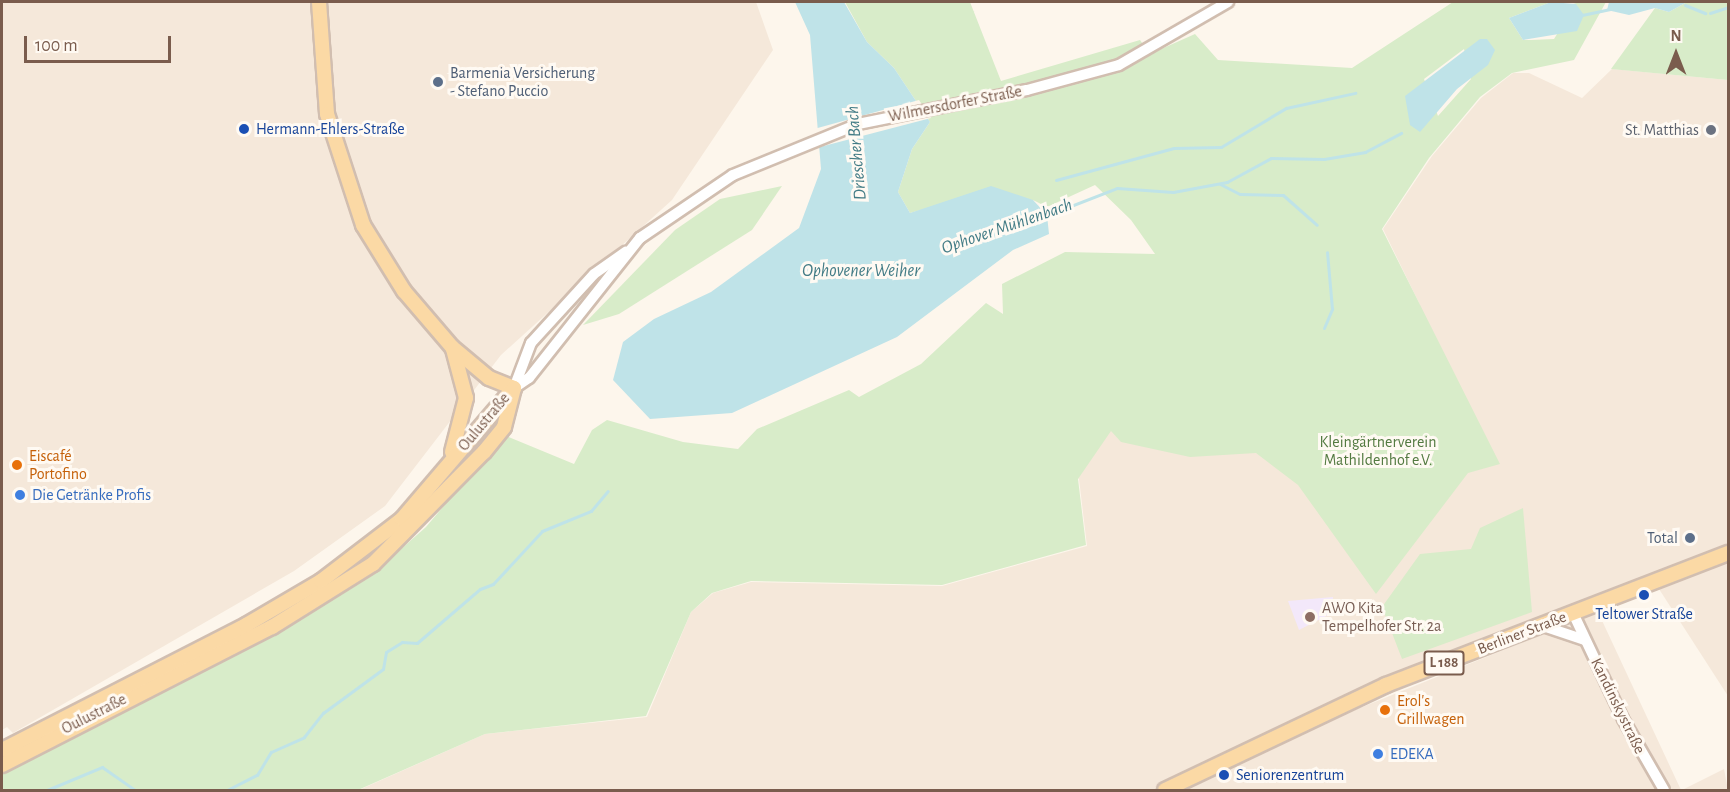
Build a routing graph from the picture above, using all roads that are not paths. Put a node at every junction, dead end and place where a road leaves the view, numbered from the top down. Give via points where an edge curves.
1 (319, 2) edge
2 (1228, 2) edge
3 (626, 252) junction
4 (452, 347) junction
5 (513, 388) junction
6 (386, 530) junction
7 (1728, 553) edge
8 (1573, 613) junction
9 (1540, 626) junction
10 (1585, 640) junction
11 (2, 750) edge
12 (2, 765) edge
13 (1651, 771) junction
14 (1165, 790) edge
15 (1658, 790) edge
16 (1664, 790) edge

1 - 4 main road via 327,114 363,225 404,291
2 - 3 street, Wilmersdorfer Straße via 1119,65 858,124 787,149 711,188
3 - 5 street, Wilmersdorfer Straße via 529,378
3 - 5 street, Wilmersdorfer Straße via 594,274 531,343
4 - 5 main road via 489,378
4 - 6 main road via 466,398 458,441
5 - 6 main road, Oulustraße via 432,487
5 - 12 main road, Oulustraße via 504,427 373,564 272,627
6 - 11 main road, Oulustraße via 321,581 246,625
7 - 8 main road, Berliner Straße / L 188
8 - 9 main road, Berliner Straße / L 188
8 - 10 street, Kandinskystraße
9 - 10 street, Kandinskystraße
9 - 14 main road, Berliner Straße / L 188 via 1317,717
10 - 13 street, Kandinskystraße
13 - 15 street, Kandinskystraße
13 - 16 street, Kandinskystraße

